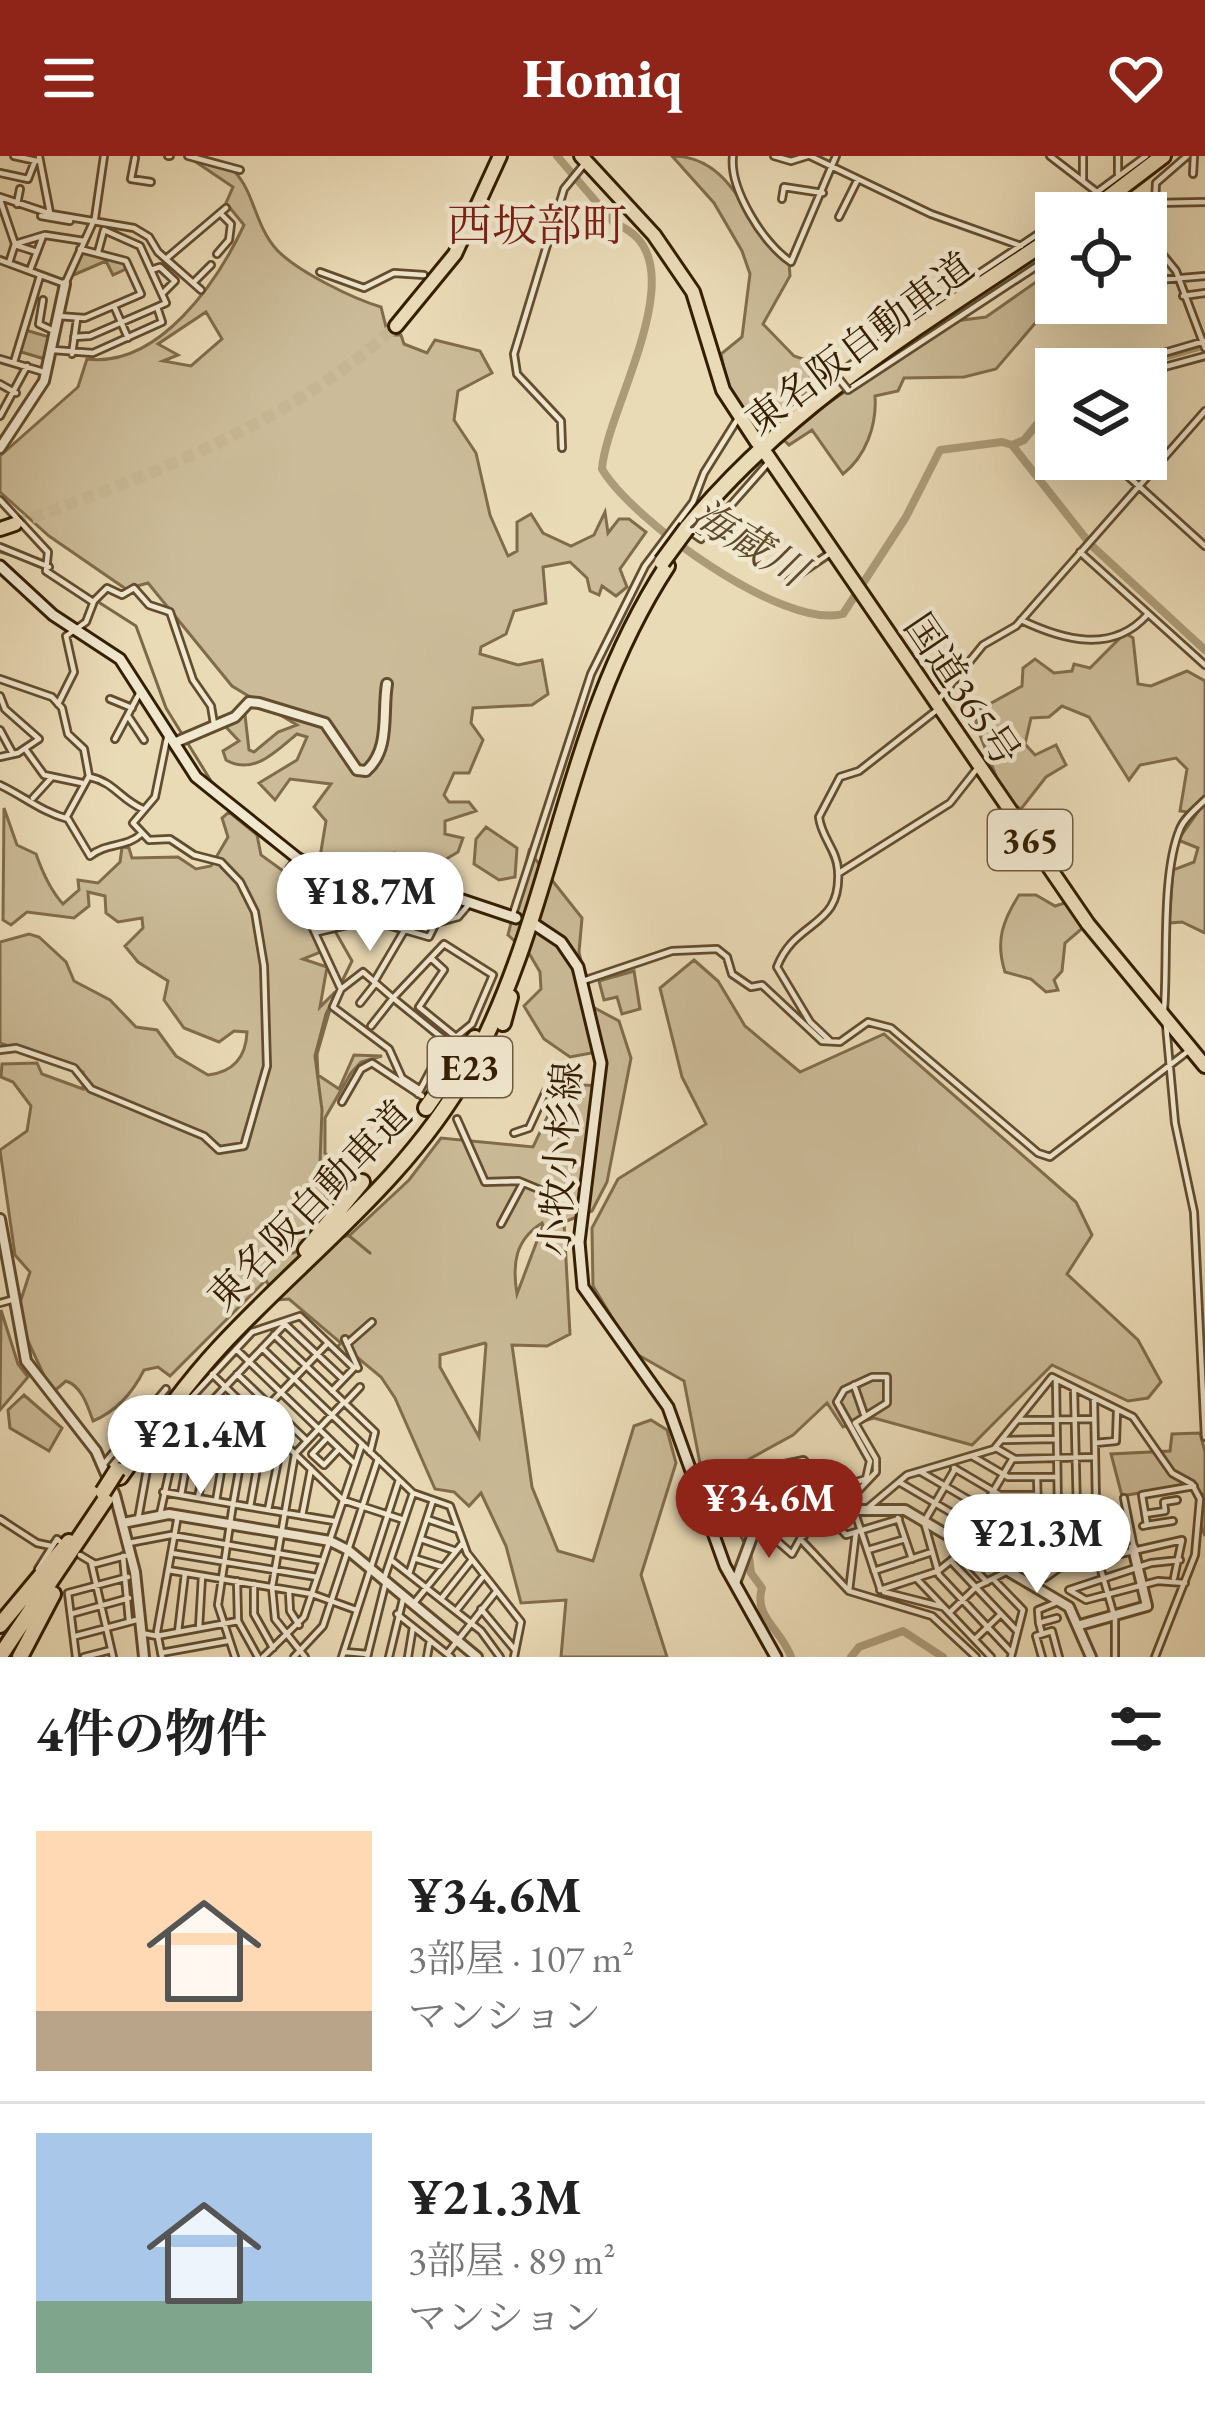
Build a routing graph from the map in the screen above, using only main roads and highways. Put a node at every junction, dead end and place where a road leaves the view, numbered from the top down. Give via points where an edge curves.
1 (500, 156) edge
2 (584, 161) edge
3 (1169, 161) edge
4 (1121, 192) edge
5 (1133, 192) edge
6 (1035, 252) edge
7 (396, 326) tunnel mouth
8 (756, 440) road end
9 (769, 458) road end
10 (15, 524) tunnel mouth
11 (0, 529) edge
12 (664, 564) junction
13 (2, 574) edge
14 (533, 905) junction
15 (514, 918) road end
16 (534, 924) dead end
17 (484, 1022) junction
18 (503, 1023) dead end
19 (1205, 1066) edge
20 (421, 1097) road end
21 (456, 1115) road end
22 (362, 1182) dead end
23 (380, 1189) junction
24 (295, 1263) junction
25 (114, 1470) junction
26 (90, 1518) junction
27 (0, 1620) edge
28 (0, 1645) edge
29 (0, 1655) edge
30 (20, 1657) edge
31 (776, 1657) edge

1 - 7 highway via 455,254
2 - 8 highway via 654,235 693,292 723,390
3 - 4 highway
3 - 5 highway
6 - 12 highway, 東名阪自動車道 / E23, bridge via 833,386 683,526
9 - 19 highway, 国道365号 / 365 via 1088,925
10 - 11 highway
12 - 14 highway, 東名阪自動車道 / E23 via 590,718
12 - 17 highway, 東名阪自動車道 / E23 via 618,637 583,716
13 - 15 main road via 120,659 202,784 295,859 367,871
14 - 18 highway
14 - 23 highway, 東名阪自動車道 / E23 via 471,1065
16 - 31 main road, 小牧小杉線 via 561,942 583,981 601,1063 579,1246 585,1292 664,1401 735,1583
17 - 20 highway
17 - 24 highway, 東名阪自動車道 / E23 via 418,1134
21 - 23 highway
22 - 24 highway
23 - 25 highway, 東名阪自動車道 / E23 via 210,1359
24 - 25 highway, 東名阪自動車道 / E23 via 182,1378
25 - 26 highway, 東名阪自動車道, bridge
26 - 27 highway
26 - 28 highway, 東名阪自動車道
26 - 29 highway, 東名阪自動車道
26 - 30 highway

